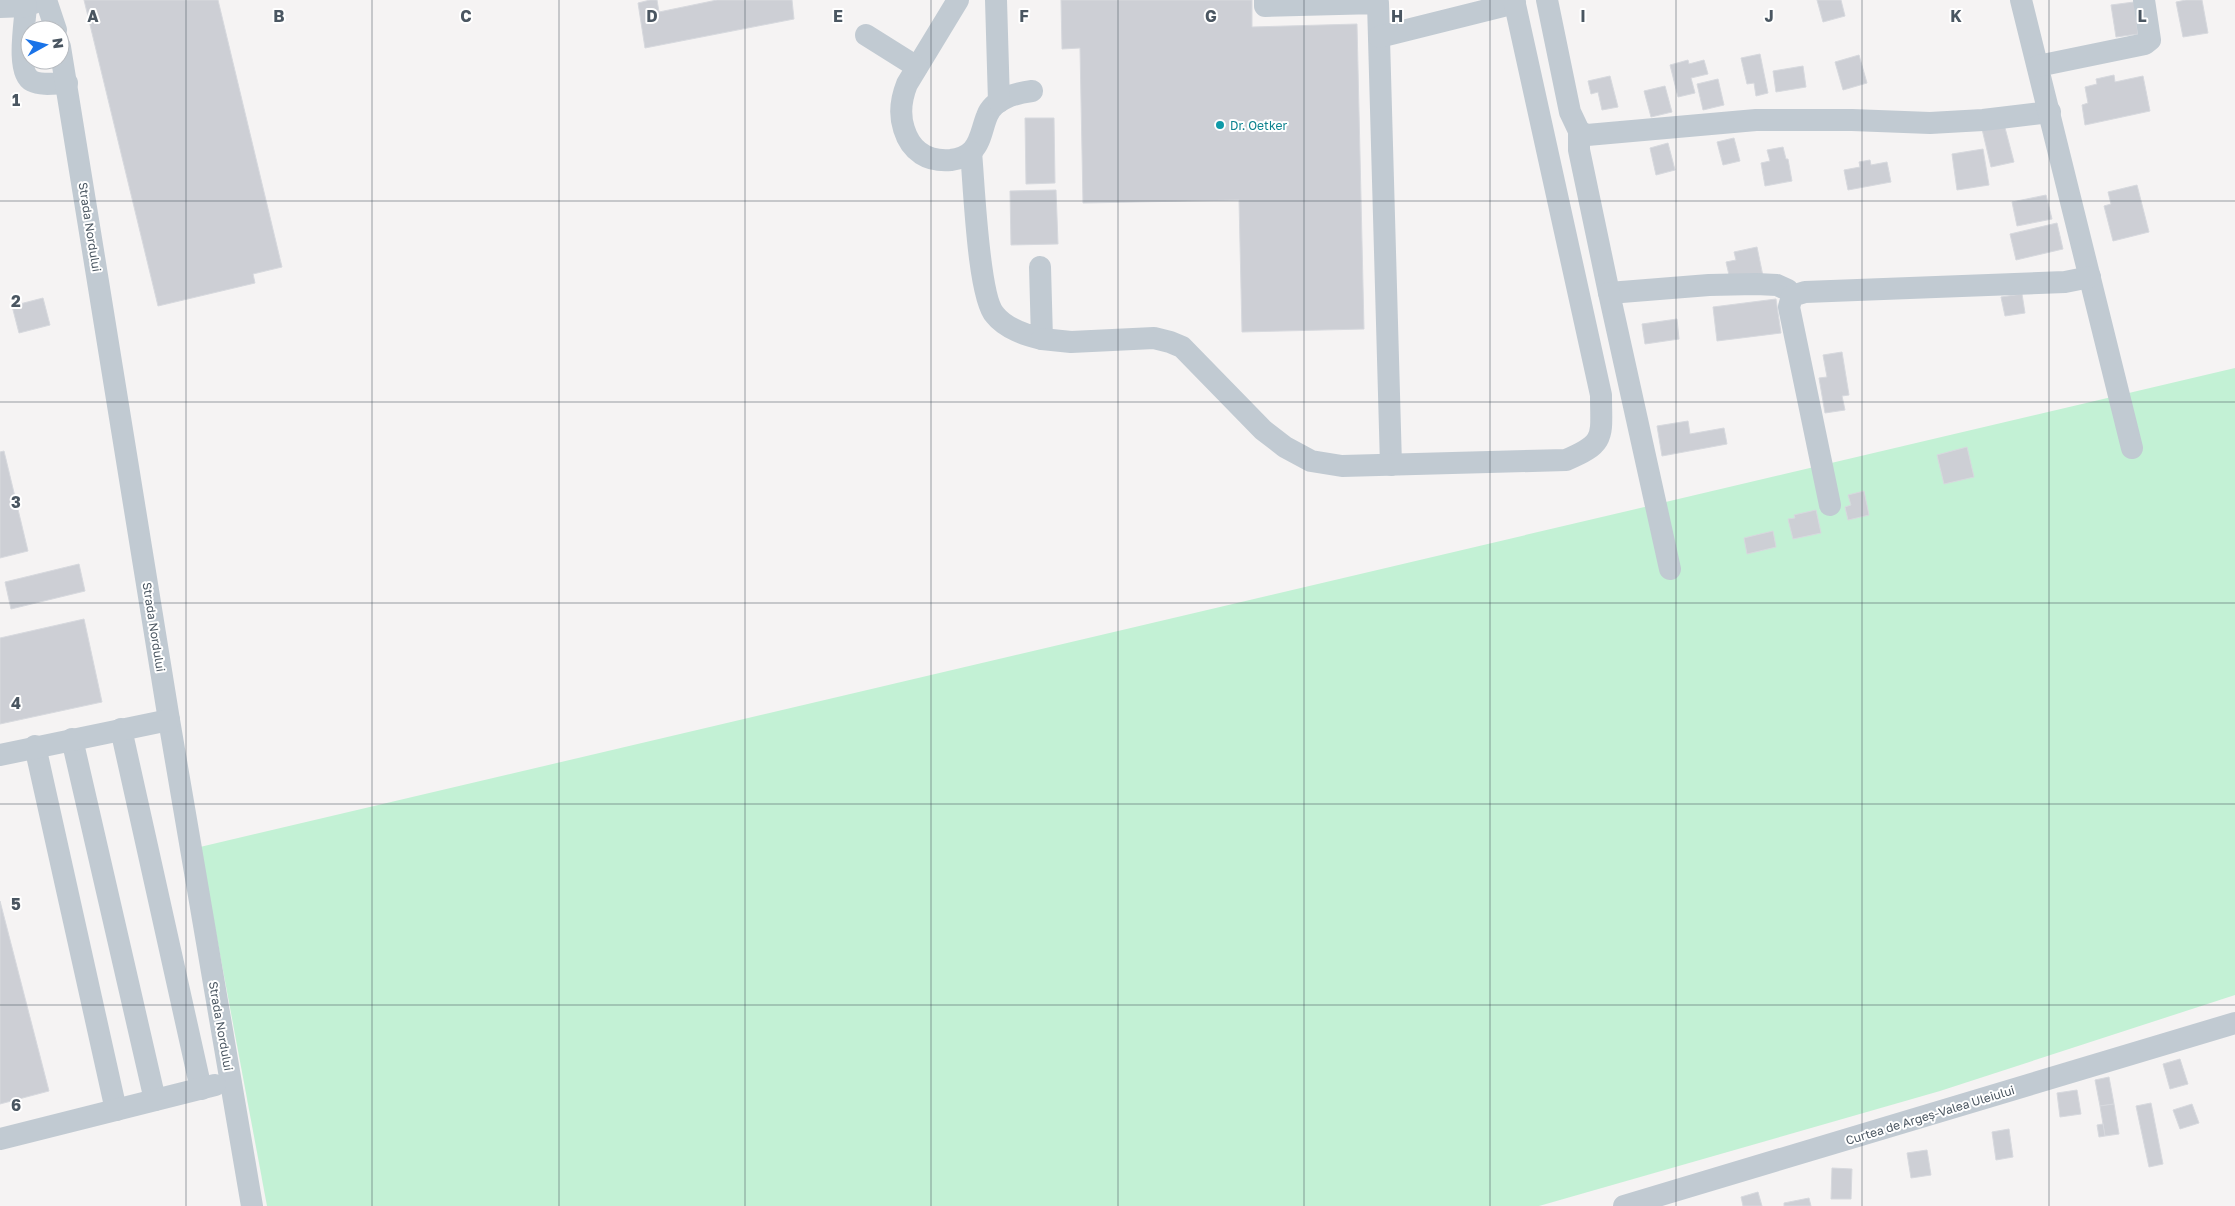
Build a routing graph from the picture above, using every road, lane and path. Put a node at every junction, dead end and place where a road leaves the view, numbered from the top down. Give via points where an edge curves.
1 (958, 0) edge
2 (996, 0) edge
3 (1265, 0) edge
4 (1547, 0) edge
5 (2022, 0) edge
6 (2144, 0) edge
7 (1515, 1) edge
8 (38, 2) edge
9 (0, 7) edge
10 (50, 20) edge
11 (866, 35) dead end
12 (1379, 37) junction
13 (2038, 66) junction
14 (918, 67) junction
15 (64, 70) edge
16 (67, 83) junction
17 (1032, 91) dead end
18 (999, 102) junction
19 (2050, 112) junction
20 (1579, 131) junction
21 (971, 152) junction
22 (1040, 267) dead end
23 (2090, 277) junction
24 (1610, 293) junction
25 (1792, 296) junction
26 (1042, 339) junction
27 (2132, 448) dead end
28 (1391, 465) junction
29 (1830, 505) dead end
30 (1670, 569) dead end
31 (169, 720) junction
32 (121, 729) junction
33 (72, 739) junction
34 (35, 746) junction
35 (0, 754) edge
36 (2235, 1023) edge
37 (230, 1082) junction
38 (201, 1089) junction
39 (155, 1100) junction
40 (116, 1110) junction
41 (0, 1139) edge
42 (252, 1206) edge
43 (1624, 1206) edge

1 - 14 street
2 - 18 street
3 - 12 street via 1265,6 1378,3
4 - 20 street via 1570,112
5 - 13 street
6 - 13 street via 2151,34 2145,44
7 - 12 street
7 - 28 street via 1601,395 1598,442 1587,452 1566,460
8 - 9 street
8 - 10 street
8 - 16 street via 23,67 27,77 34,82
11 - 14 street
12 - 28 street
13 - 19 street
14 - 21 street via 902,97 901,119 914,149 928,158 943,160 960,159
15 - 16 street, Strada Nordului
16 - 31 street, Strada Nordului
17 - 18 street via 1014,93
18 - 21 street via 988,114 978,144
19 - 20 street via 1930,123 1756,120 1602,135 1587,135
19 - 23 street
20 - 24 street via 1579,150
21 - 26 street via 987,298 994,315 1021,333
22 - 26 street
23 - 25 street via 2066,282 1804,292
23 - 27 street
24 - 25 street via 1756,284 1777,285
24 - 30 street
25 - 29 street via 1789,307
26 - 28 street via 1071,342 1154,338 1170,342 1182,347 1263,430 1285,447 1311,461 1334,465
31 - 32 street
31 - 37 street, Strada Nordului
32 - 33 street
32 - 38 street
33 - 34 street
33 - 39 street
34 - 35 street
34 - 40 street
36 - 43 street, Curtea de Argeș-Valea Uleiului
37 - 38 street
37 - 42 street, Strada Nordului
38 - 39 street
39 - 40 street
40 - 41 street

